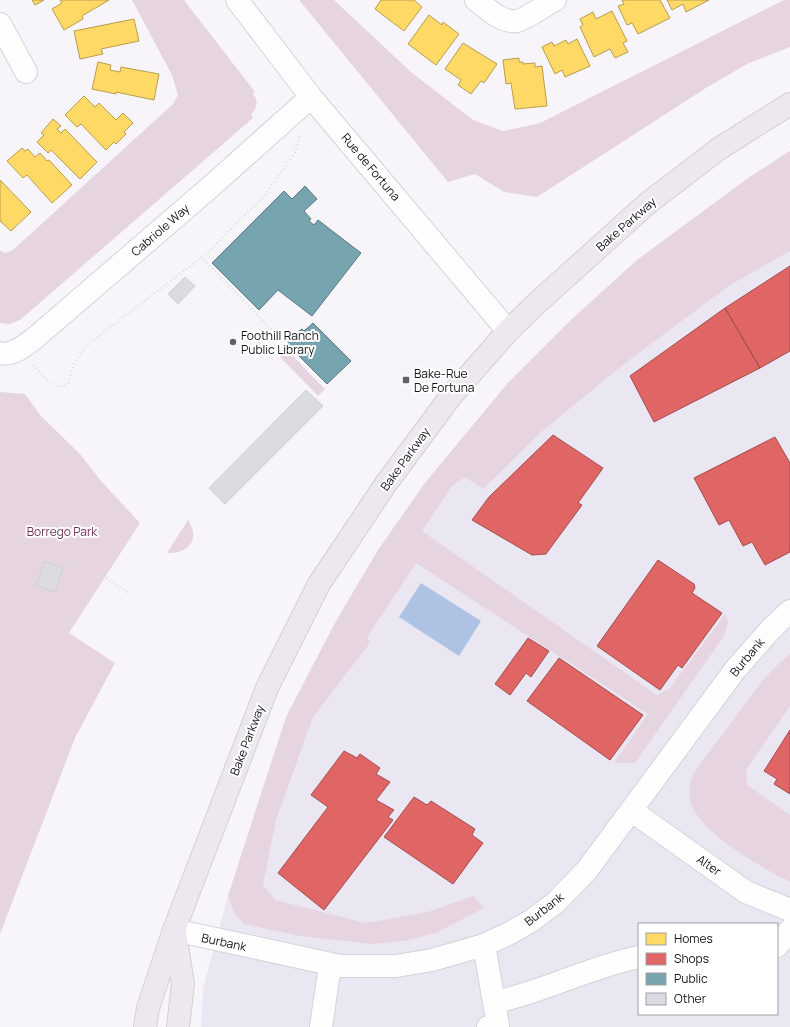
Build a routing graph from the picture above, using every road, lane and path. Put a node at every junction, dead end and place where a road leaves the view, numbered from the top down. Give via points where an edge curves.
1 (237, 0) edge
2 (476, 0) edge
3 (555, 0) edge
4 (0, 24) edge
5 (26, 72) dead end
6 (311, 97) junction
7 (790, 104) edge
8 (301, 131) dead end
9 (201, 257) junction
10 (508, 331) junction
11 (7, 352) edge
12 (249, 354) dead end
13 (0, 478) edge
14 (12, 480) junction
15 (0, 494) edge
16 (66, 509) junction
17 (0, 527) edge
18 (29, 546) junction
19 (71, 563) junction
20 (128, 593) dead end
21 (790, 611) edge
22 (0, 808) edge
23 (632, 811) junction
24 (790, 910) edge
25 (174, 930) junction
26 (790, 930) edge
27 (484, 944) junction
28 (778, 945) edge
29 (638, 957) edge
30 (330, 965) junction
31 (183, 984) junction
32 (495, 1002) junction
33 (145, 1027) edge
34 (162, 1027) edge
35 (178, 1027) edge
36 (321, 1027) edge
37 (488, 1027) edge

1 - 6 street, Rue de Fortuna
2 - 3 street via 498,16 518,21
4 - 5 street
6 - 10 street, Rue de Fortuna
6 - 11 street, Cabriole Way via 36,337
7 - 10 main road, Bake Parkway via 720,148 648,203
8 - 9 path via 295,152 265,195
9 - 11 path via 86,346 74,364 68,383 59,388
9 - 12 path via 272,330
10 - 25 main road, Bake Parkway via 446,402 385,485 319,584 267,688
13 - 14 path
14 - 15 path
14 - 16 path via 26,476 40,478 51,485
16 - 18 path via 64,521 52,537
16 - 19 path via 72,524
17 - 18 path via 12,541
18 - 19 path
19 - 20 path via 106,578
19 - 22 path
21 - 23 street, Burbank via 771,628 735,670
23 - 24 street, Alter via 746,892
23 - 27 street, Burbank via 587,870 555,903 514,931
25 - 30 street, Burbank
25 - 31 main road
25 - 33 main road, Bake Parkway via 148,1008
26 - 28 street
27 - 30 street, Burbank via 432,960 396,966
27 - 32 street
29 - 32 street via 614,962 518,997
30 - 36 street
31 - 34 main road
31 - 35 main road
32 - 37 street via 498,1025

